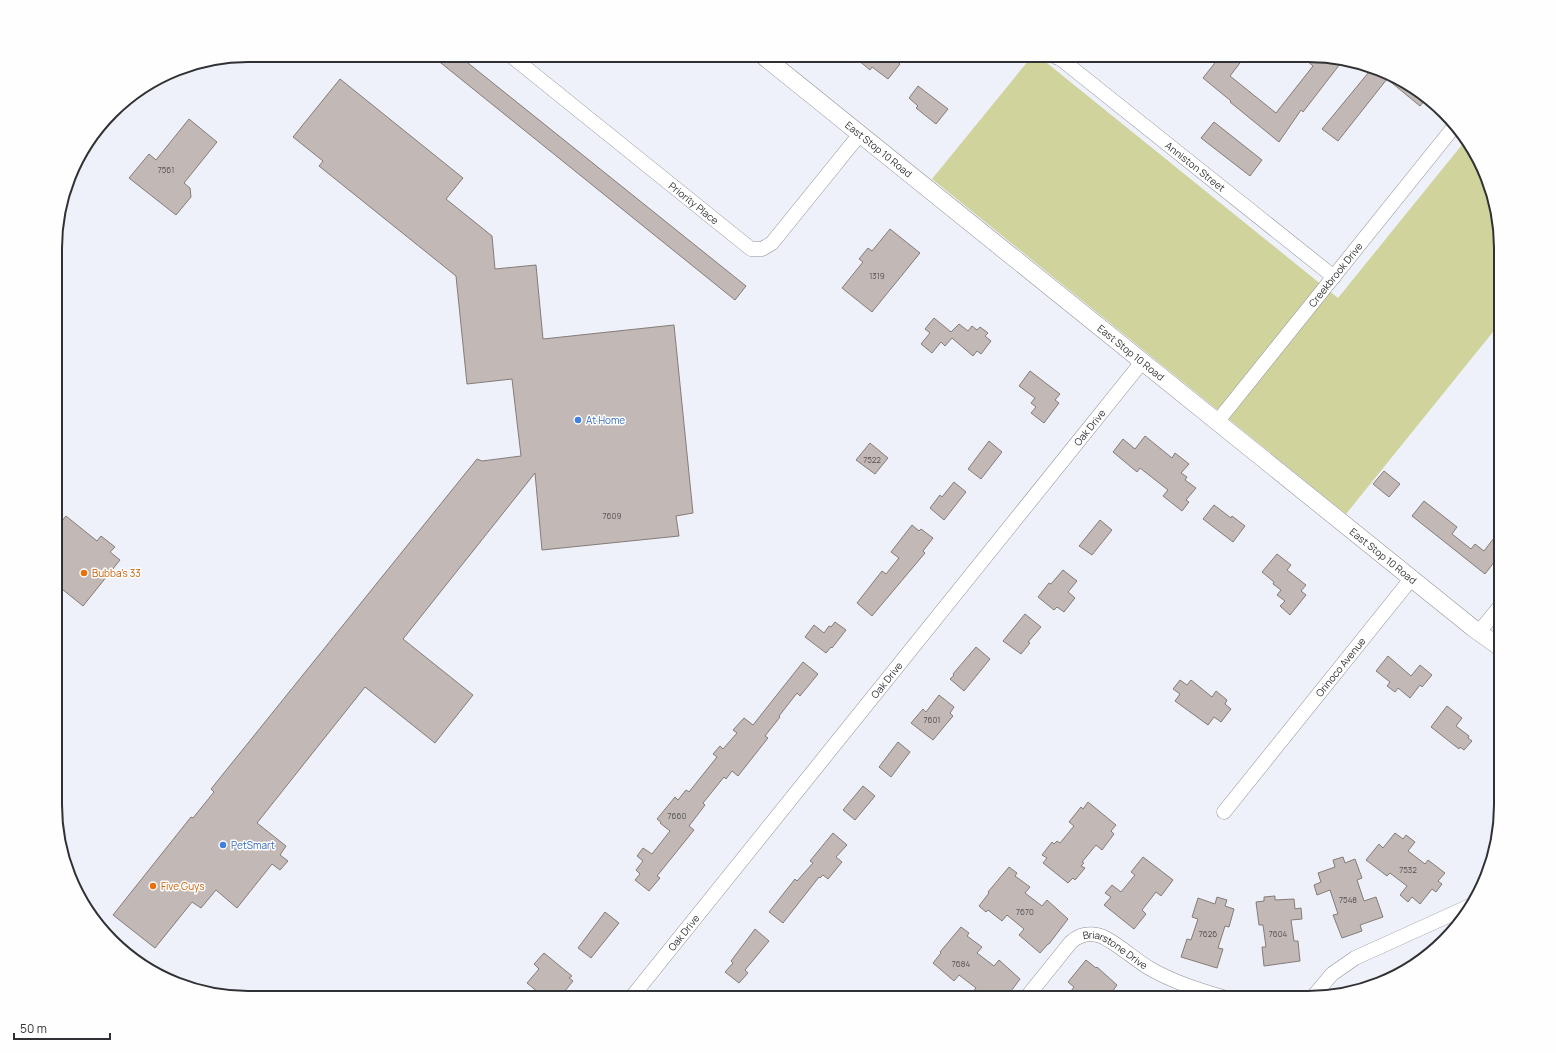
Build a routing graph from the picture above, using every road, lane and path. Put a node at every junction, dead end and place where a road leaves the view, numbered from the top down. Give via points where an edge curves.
1 (519, 62) edge
2 (771, 62) edge
3 (1065, 62) edge
4 (1452, 130) edge
5 (860, 134) junction
6 (1334, 277) junction
7 (1142, 362) junction
8 (1217, 422) junction
9 (1411, 579) junction
10 (1494, 614) edge
11 (1479, 632) junction
12 (1494, 643) edge
13 (1224, 812) dead end
14 (1462, 910) edge
15 (637, 991) edge
16 (1032, 991) edge
17 (1200, 991) edge
18 (1318, 991) edge

1 - 5 street, Priority Place via 751,249 762,249 772,243
2 - 5 street, East Stop 10 Road
3 - 6 street, Anniston Street
4 - 6 street, Creekbrook Drive
5 - 7 street, East Stop 10 Road
6 - 8 street, Creekbrook Drive
7 - 8 street, East Stop 10 Road
7 - 15 street, Oak Drive
8 - 9 street, East Stop 10 Road
9 - 11 street, East Stop 10 Road
9 - 13 street, Orinoco Avenue
10 - 11 street
11 - 12 street, East Stop 10 Road
14 - 18 street via 1355,958 1332,974
16 - 17 street, Briarstone Drive via 1071,942 1092,934 1110,940 1163,976

